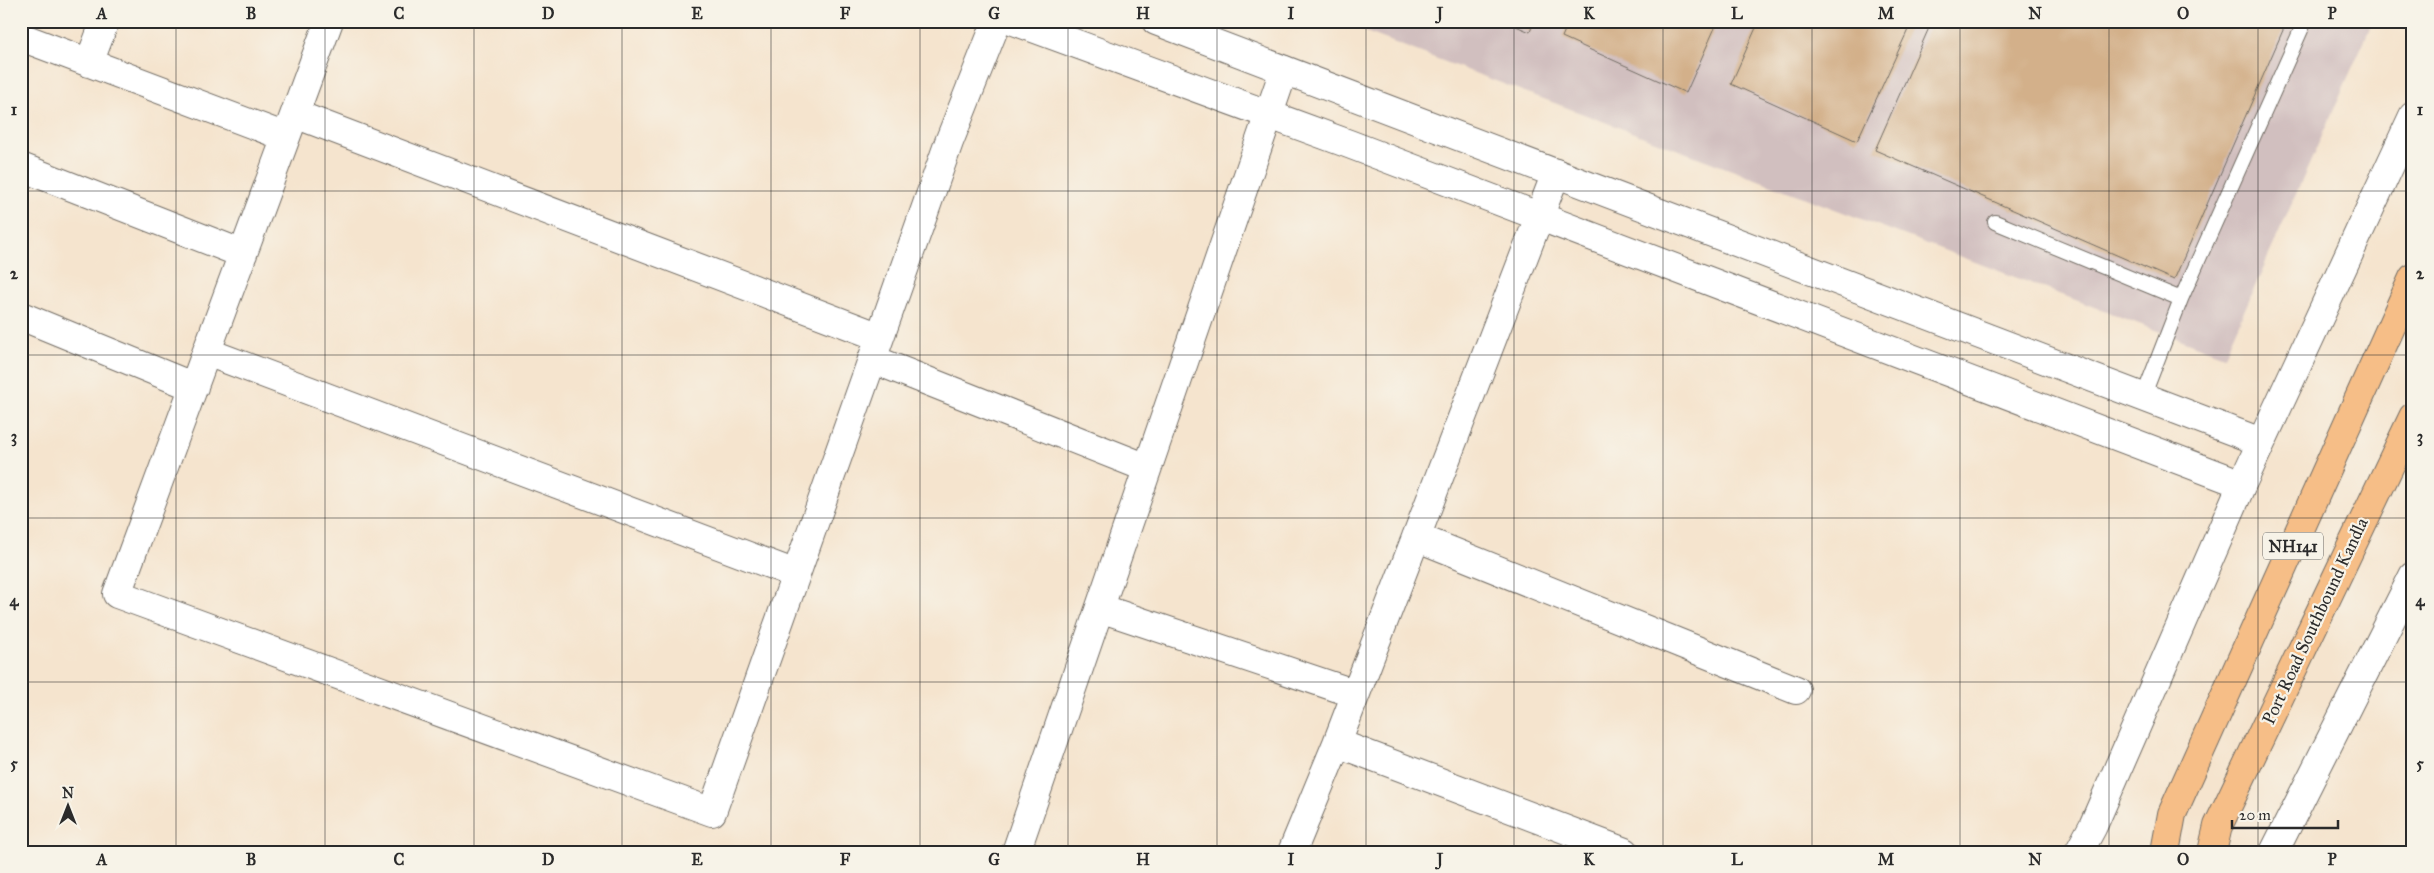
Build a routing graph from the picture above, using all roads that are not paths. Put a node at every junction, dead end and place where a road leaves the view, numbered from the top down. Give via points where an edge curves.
1 (105, 21) edge
2 (329, 21) edge
3 (997, 21) edge
4 (1014, 21) edge
5 (1156, 21) edge
6 (2305, 21) edge
7 (21, 37) edge
8 (89, 62) junction
9 (1284, 70) junction
10 (1268, 113) junction
11 (2413, 116) edge
12 (290, 126) junction
13 (21, 167) edge
14 (1556, 172) junction
15 (1539, 216) junction
16 (1995, 222) dead end
17 (243, 254) junction
18 (2413, 278) edge
19 (2181, 299) junction
20 (21, 316) edge
21 (876, 348) junction
22 (207, 352) junction
23 (194, 387) junction
24 (2143, 396) junction
25 (2413, 417) edge
26 (2261, 442) junction
27 (1147, 468) junction
28 (2242, 484) junction
29 (1416, 538) junction
30 (796, 574) junction
31 (2413, 576) edge
32 (1100, 608) junction
33 (1796, 690) dead end
34 (1356, 694) junction
35 (1337, 743) junction
36 (2091, 839) edge
37 (2215, 839) edge
38 (1016, 852) edge
39 (1292, 852) edge
40 (1625, 852) edge
41 (2079, 852) edge
42 (2165, 852) edge
43 (2274, 852) edge

1 - 8 street
2 - 12 street
3 - 21 street via 949,142
4 - 10 street
5 - 9 street
6 - 19 lane
7 - 8 street
8 - 12 street
9 - 10 street
9 - 14 street
10 - 15 street
10 - 27 street
11 - 26 street
12 - 17 street
12 - 21 street
13 - 17 street
14 - 15 street
14 - 24 street
15 - 28 street
15 - 29 street
16 - 19 lane
17 - 22 street
18 - 42 highway, NH141 via 2172,814
19 - 24 lane
20 - 23 street
21 - 27 street
21 - 30 street
22 - 23 street
22 - 30 street
23 - 30 street via 117,594 712,812
24 - 26 street
25 - 37 highway, Port Road Southbound Kandla / NH141
26 - 28 street
27 - 32 street
28 - 36 street
29 - 33 street
29 - 34 street
31 - 43 street
32 - 34 street
32 - 38 street
34 - 35 street
35 - 39 street
35 - 40 street
36 - 41 street

